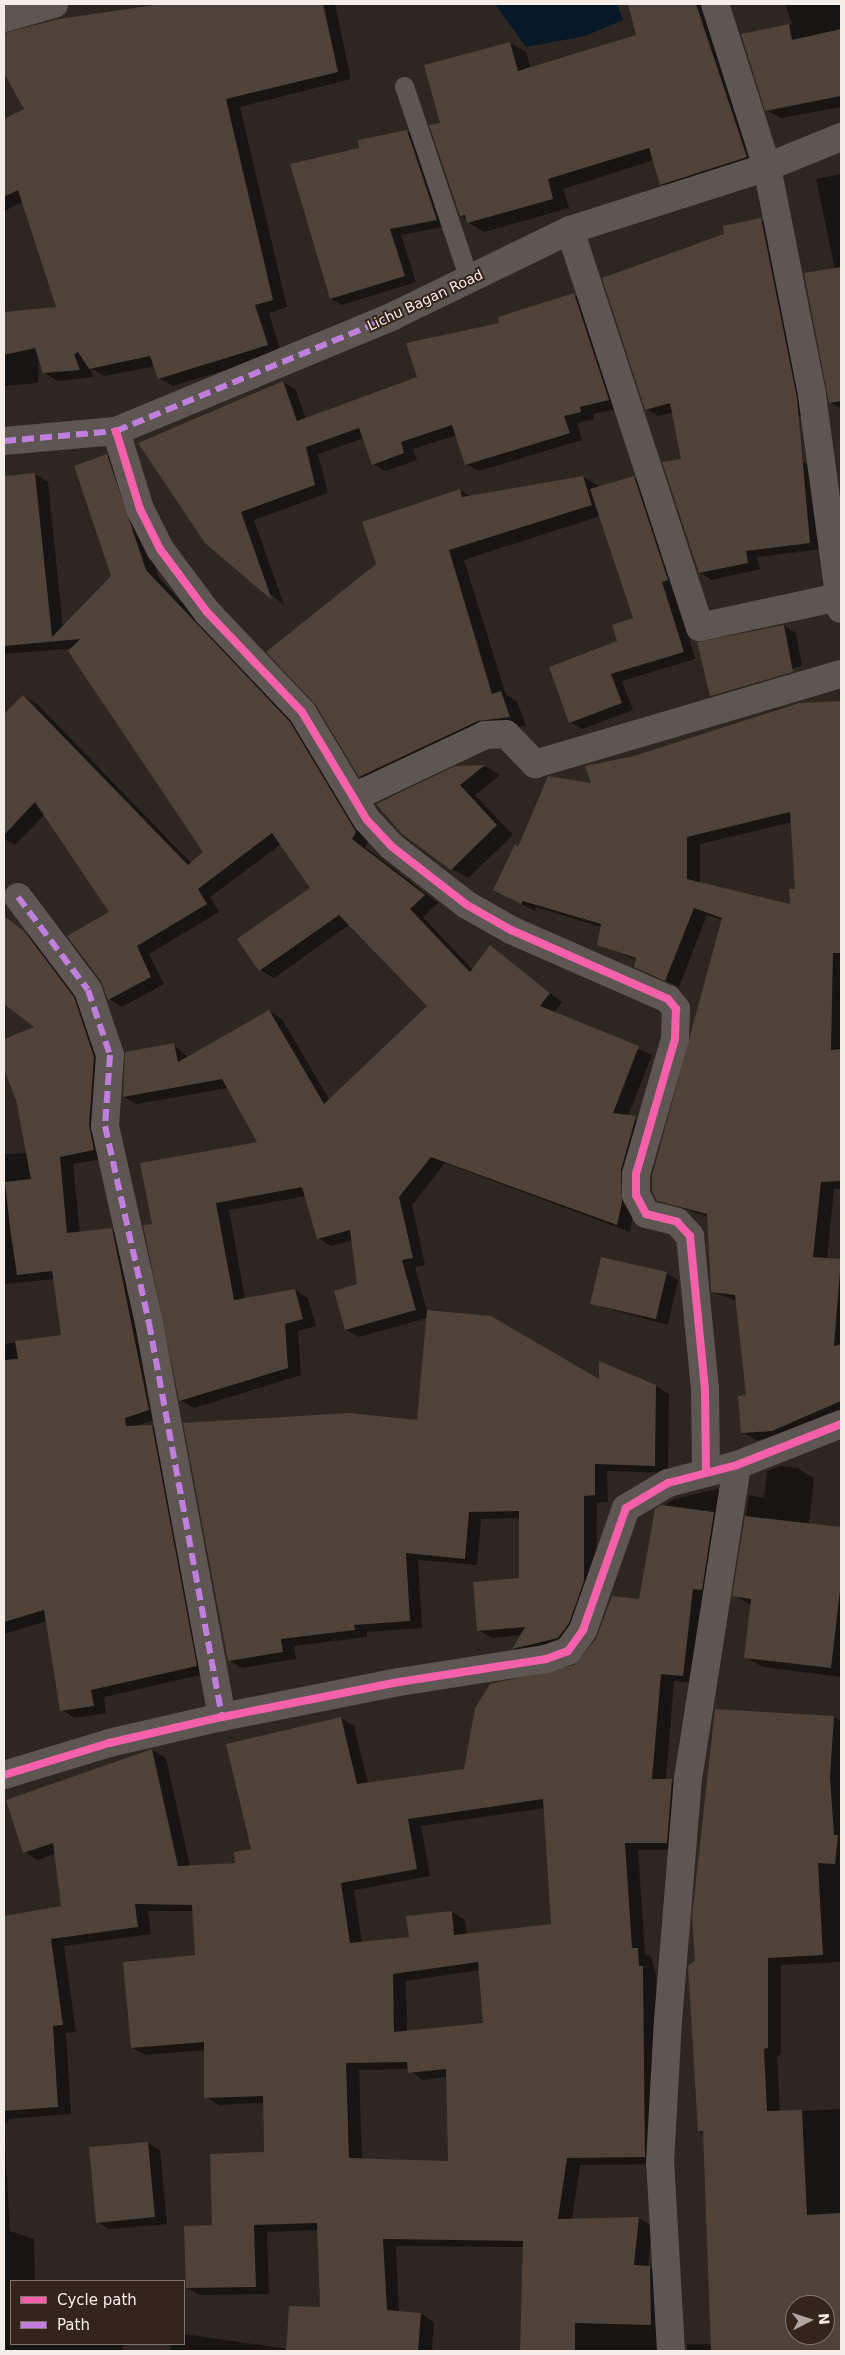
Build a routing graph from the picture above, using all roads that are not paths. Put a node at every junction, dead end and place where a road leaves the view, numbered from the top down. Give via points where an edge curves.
1 (54, 4) edge
2 (715, 4) edge
3 (4, 18) edge
4 (404, 86) dead end
5 (841, 136) edge
6 (767, 167) junction
7 (570, 230) junction
8 (469, 279) junction
9 (116, 431) junction
10 (4, 441) edge
11 (840, 603) edge
12 (841, 674) edge
13 (354, 797) junction
14 (18, 897) dead end
15 (841, 1424) edge
16 (738, 1465) junction
17 (706, 1471) junction
18 (222, 1717) junction
19 (4, 1775) edge
20 (671, 2351) edge

1 - 3 street
2 - 6 street
4 - 8 lane
5 - 6 street, Lichu Bagan Road
6 - 7 street, Lichu Bagan Road
6 - 11 street via 812,395
7 - 8 street, Lichu Bagan Road
7 - 11 street via 700,627
8 - 9 street, Lichu Bagan Road via 393,316
9 - 10 street, Lichu Bagan Road
9 - 13 street via 140,509 160,549 207,612 302,712
12 - 13 street via 535,764 506,734 485,735
13 - 17 street via 390,846 467,905 511,930 668,999 676,1009 675,1039 636,1174 636,1195 646,1214 677,1222 690,1236 704,1388
14 - 18 street via 88,990 110,1055 105,1126 149,1323
15 - 16 street
16 - 17 street
16 - 20 street via 688,1778 668,2021 660,2162
17 - 18 street via 668,1483 626,1508 584,1630 568,1651 546,1659 399,1682
18 - 19 street via 109,1743

